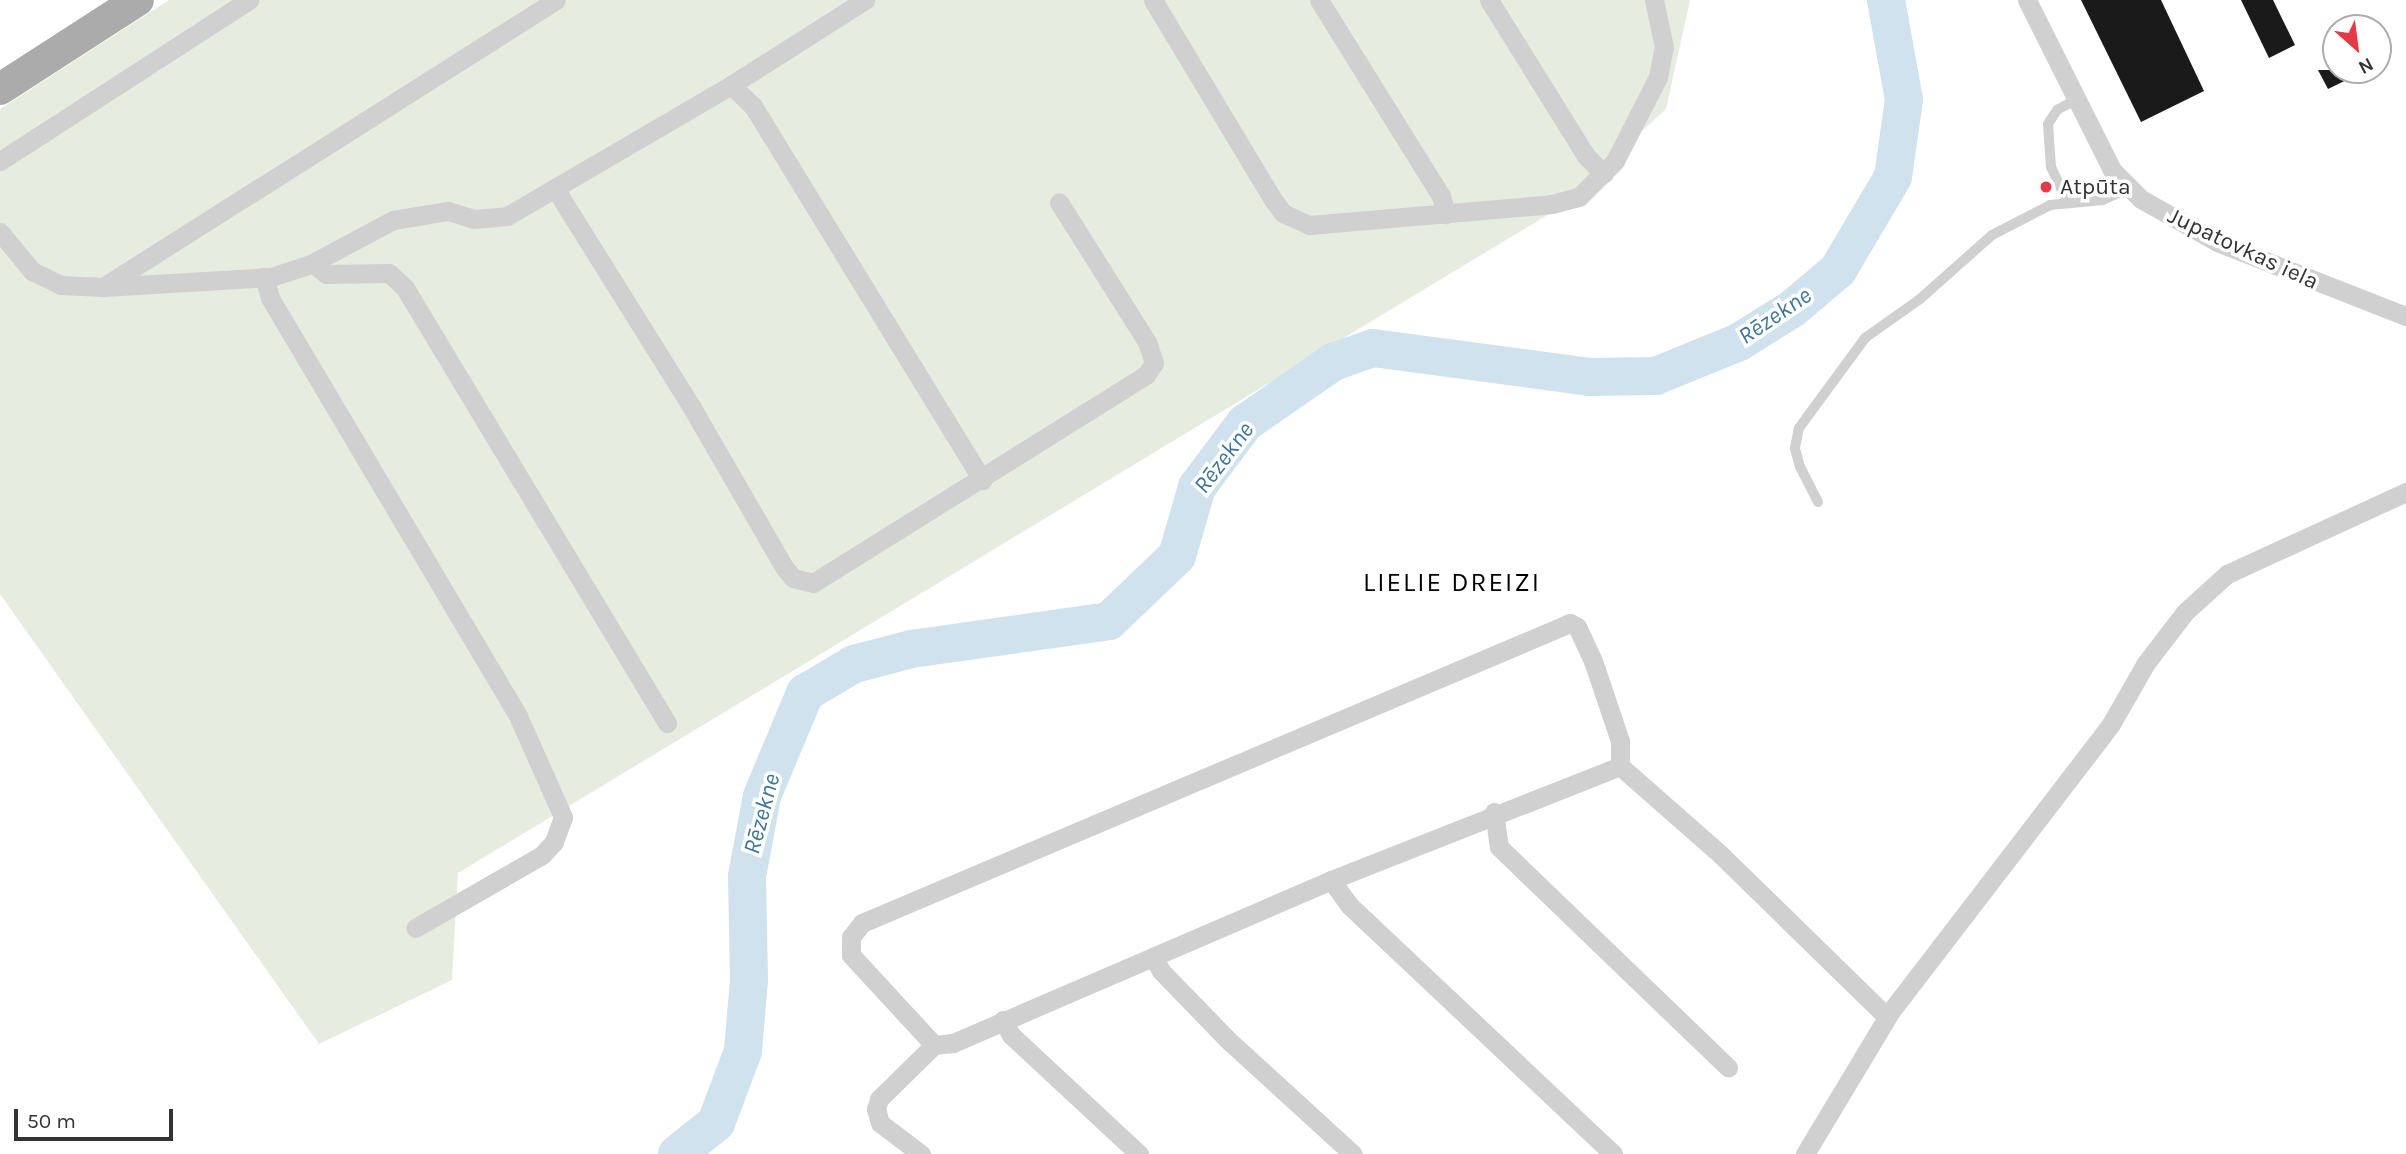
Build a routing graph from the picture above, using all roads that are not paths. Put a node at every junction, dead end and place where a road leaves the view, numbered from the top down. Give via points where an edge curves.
1 (249, 0) edge
2 (556, 0) edge
3 (865, 0) edge
4 (1153, 0) edge
5 (1320, 0) edge
6 (1489, 0) edge
7 (1654, 0) edge
8 (2027, 0) edge
9 (124, 4) edge
10 (731, 85) junction
11 (0, 89) edge
12 (2075, 100) junction
13 (0, 161) edge
14 (1604, 174) junction
15 (2129, 188) junction
16 (556, 190) junction
17 (2067, 201) junction
18 (1059, 202) dead end
19 (1446, 214) junction
20 (0, 232) edge
21 (313, 263) junction
22 (264, 277) junction
23 (103, 287) junction
24 (2406, 316) edge
25 (982, 480) junction
26 (2406, 492) edge
27 (1818, 502) dead end
28 (667, 723) dead end
29 (1620, 766) junction
30 (1494, 812) junction
31 (1331, 880) junction
32 (415, 928) dead end
33 (1153, 957) junction
34 (1887, 1017) junction
35 (1003, 1020) junction
36 (934, 1045) junction
37 (1728, 1067) dead end
38 (921, 1154) edge
39 (1139, 1154) edge
40 (1353, 1154) edge
41 (1613, 1154) edge
42 (1805, 1154) edge

1 - 13 street
2 - 23 street
3 - 10 street
4 - 19 street via 1283,213 1309,225
5 - 19 street via 1441,196
6 - 14 street via 1586,156
7 - 14 street via 1664,47 1658,77 1642,116
8 - 12 street, Jupatovkas iela
9 - 11 main road
10 - 16 street
10 - 25 street via 753,106
12 - 15 street, Jupatovkas iela via 2112,170
12 - 17 lane via 2057,110 2048,124 2051,167
14 - 19 street via 1579,197
15 - 17 lane via 2103,200
15 - 24 street, Jupatovkas iela via 2172,219 2217,242
16 - 21 street via 507,216 474,219 448,211 393,220
16 - 25 street via 793,578 813,583
17 - 27 lane via 1992,235 1920,299 1865,338 1799,428 1795,448
18 - 25 street via 1147,342 1154,363 1131,387
20 - 23 street via 32,271 61,285
21 - 22 street
21 - 28 street via 326,274 389,273 405,288
22 - 23 street
22 - 32 street via 270,298 518,716 563,817 554,842 542,855
26 - 34 street via 2227,574 2185,612 2146,663 2111,724
29 - 30 street
29 - 34 street via 1720,854
29 - 36 street via 1620,741 1593,661 1577,627 1570,623 862,923 851,937 851,955
30 - 31 street
30 - 37 street via 1499,847
31 - 33 street
31 - 41 street via 1349,905
33 - 35 street
33 - 40 street via 1228,1040
34 - 42 street
35 - 36 street via 953,1043
35 - 39 street via 1011,1035
36 - 38 street via 879,1098 876,1109 880,1123

